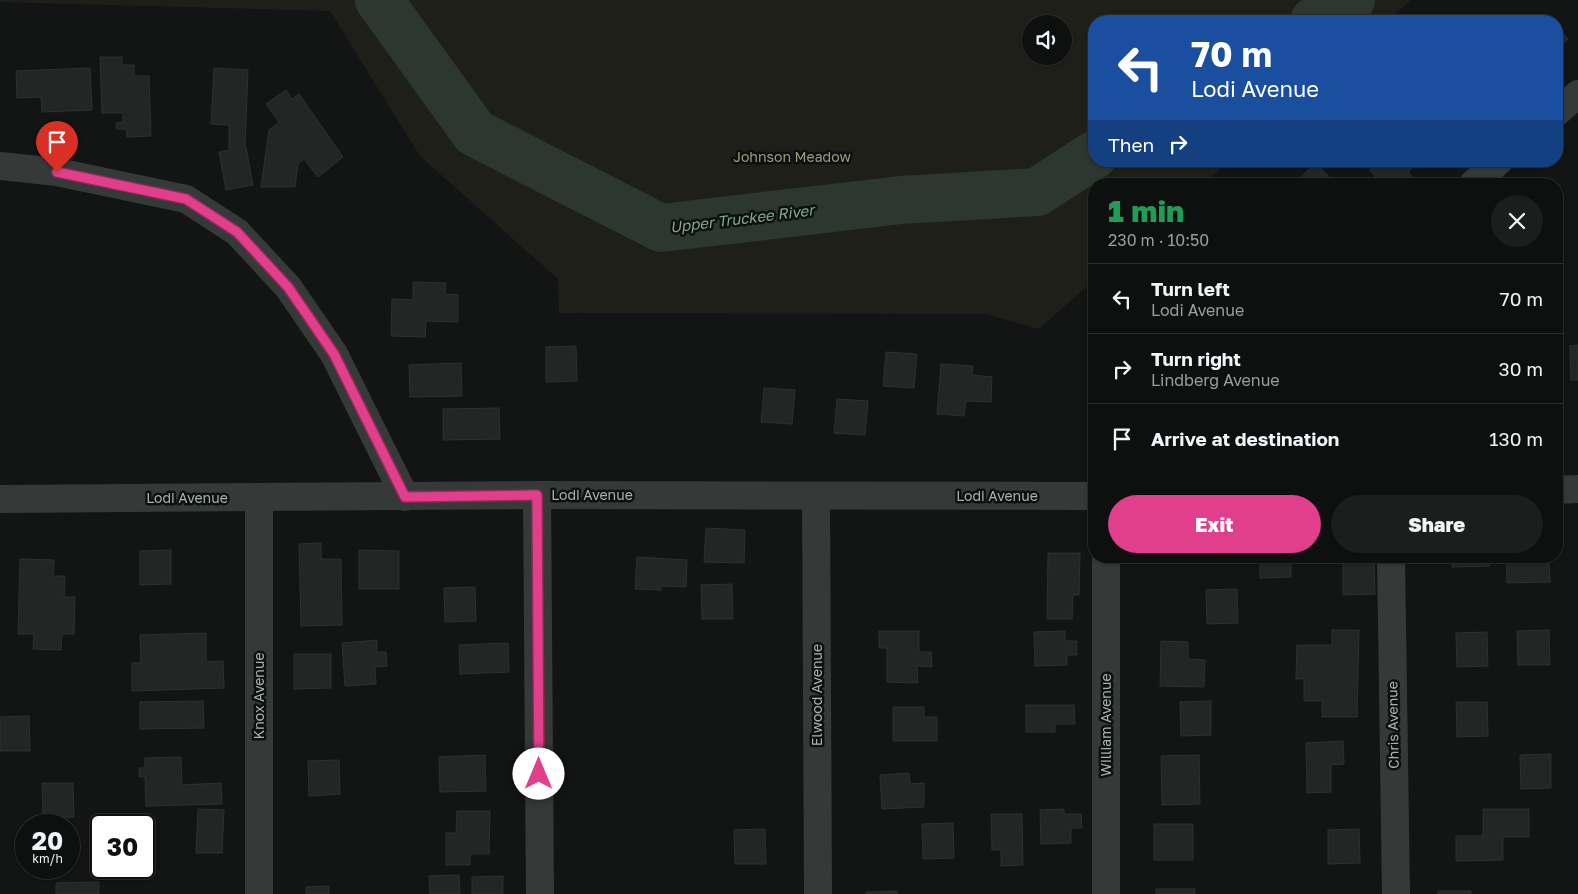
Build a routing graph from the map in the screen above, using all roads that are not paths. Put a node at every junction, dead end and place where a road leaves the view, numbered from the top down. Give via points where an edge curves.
1 (1578, 94) edge
2 (1563, 107) edge
3 (0, 166) edge
4 (1492, 167) edge
5 (1480, 178) edge
6 (1578, 489) edge
7 (1563, 490) edge
8 (537, 495) junction
9 (816, 496) junction
10 (1088, 496) edge
11 (405, 497) junction
12 (259, 498) junction
13 (0, 499) edge
14 (1106, 563) edge
15 (1391, 563) edge
16 (259, 894) edge
17 (540, 894) edge
18 (818, 894) edge
19 (1106, 894) edge
20 (1396, 894) edge

1 - 2 street
3 - 11 street via 57,172 186,199 237,232 288,287 334,354
4 - 5 street
6 - 7 street
8 - 9 street, Lodi Avenue
8 - 11 street, Lodi Avenue
8 - 17 street
9 - 10 street, Lodi Avenue
9 - 18 street, Elwood Avenue
11 - 12 street, Lodi Avenue
12 - 13 street, Lodi Avenue
12 - 16 street, Knox Avenue
14 - 19 street, William Avenue
15 - 20 street, Chris Avenue

